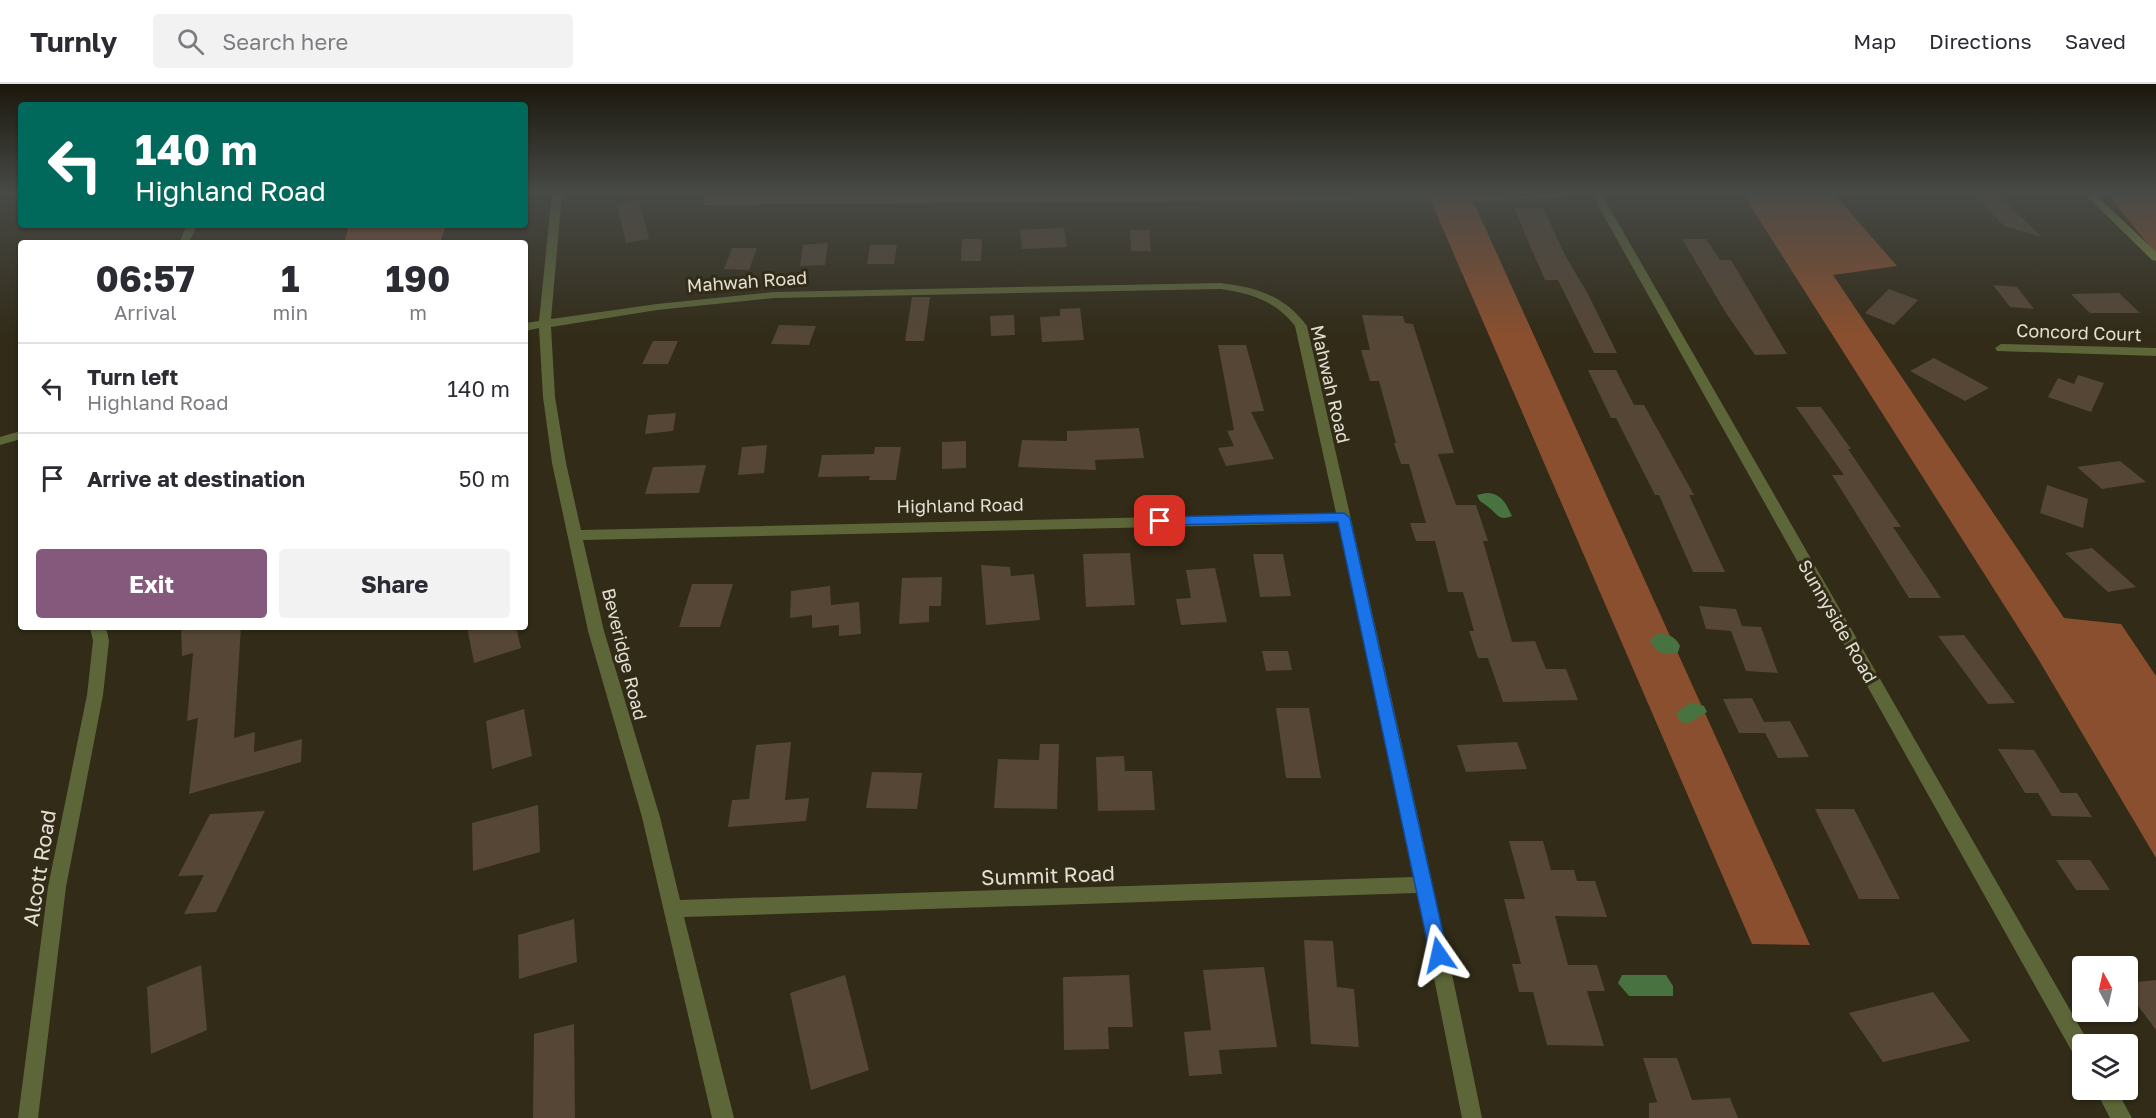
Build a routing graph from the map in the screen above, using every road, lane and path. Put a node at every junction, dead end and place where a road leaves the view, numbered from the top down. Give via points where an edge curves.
1 (553, 241) edge
2 (1623, 241) edge
3 (2139, 241) edge
4 (2156, 258) edge
5 (545, 324) junction
6 (528, 327) edge
7 (2001, 348) dead end
8 (2156, 352) edge
9 (18, 436) edge
10 (0, 441) edge
11 (1344, 518) junction
12 (577, 535) junction
13 (99, 630) edge
14 (1425, 885) junction
15 (673, 909) junction
16 (2073, 1034) edge
17 (2111, 1100) edge
18 (28, 1118) edge
19 (723, 1118) edge
20 (1472, 1118) edge
21 (2121, 1118) edge

1 - 5 street, Beveridge Road
2 - 16 street, Sunnyside Road
3 - 4 street
5 - 6 street, Mahwah Road
5 - 11 street, Mahwah Road via 774,295 1220,286 1255,292 1285,306 1301,326
5 - 12 street, Beveridge Road via 552,419
7 - 8 street, Concord Court
9 - 10 street
11 - 12 street, Highland Road
11 - 14 street, Mahwah Road
12 - 15 street, Beveridge Road via 596,631 651,817
13 - 18 street, Alcott Road via 95,695 57,887
14 - 15 street, Summit Road
14 - 20 street, Mahwah Road
15 - 19 street, Beveridge Road
17 - 21 street

